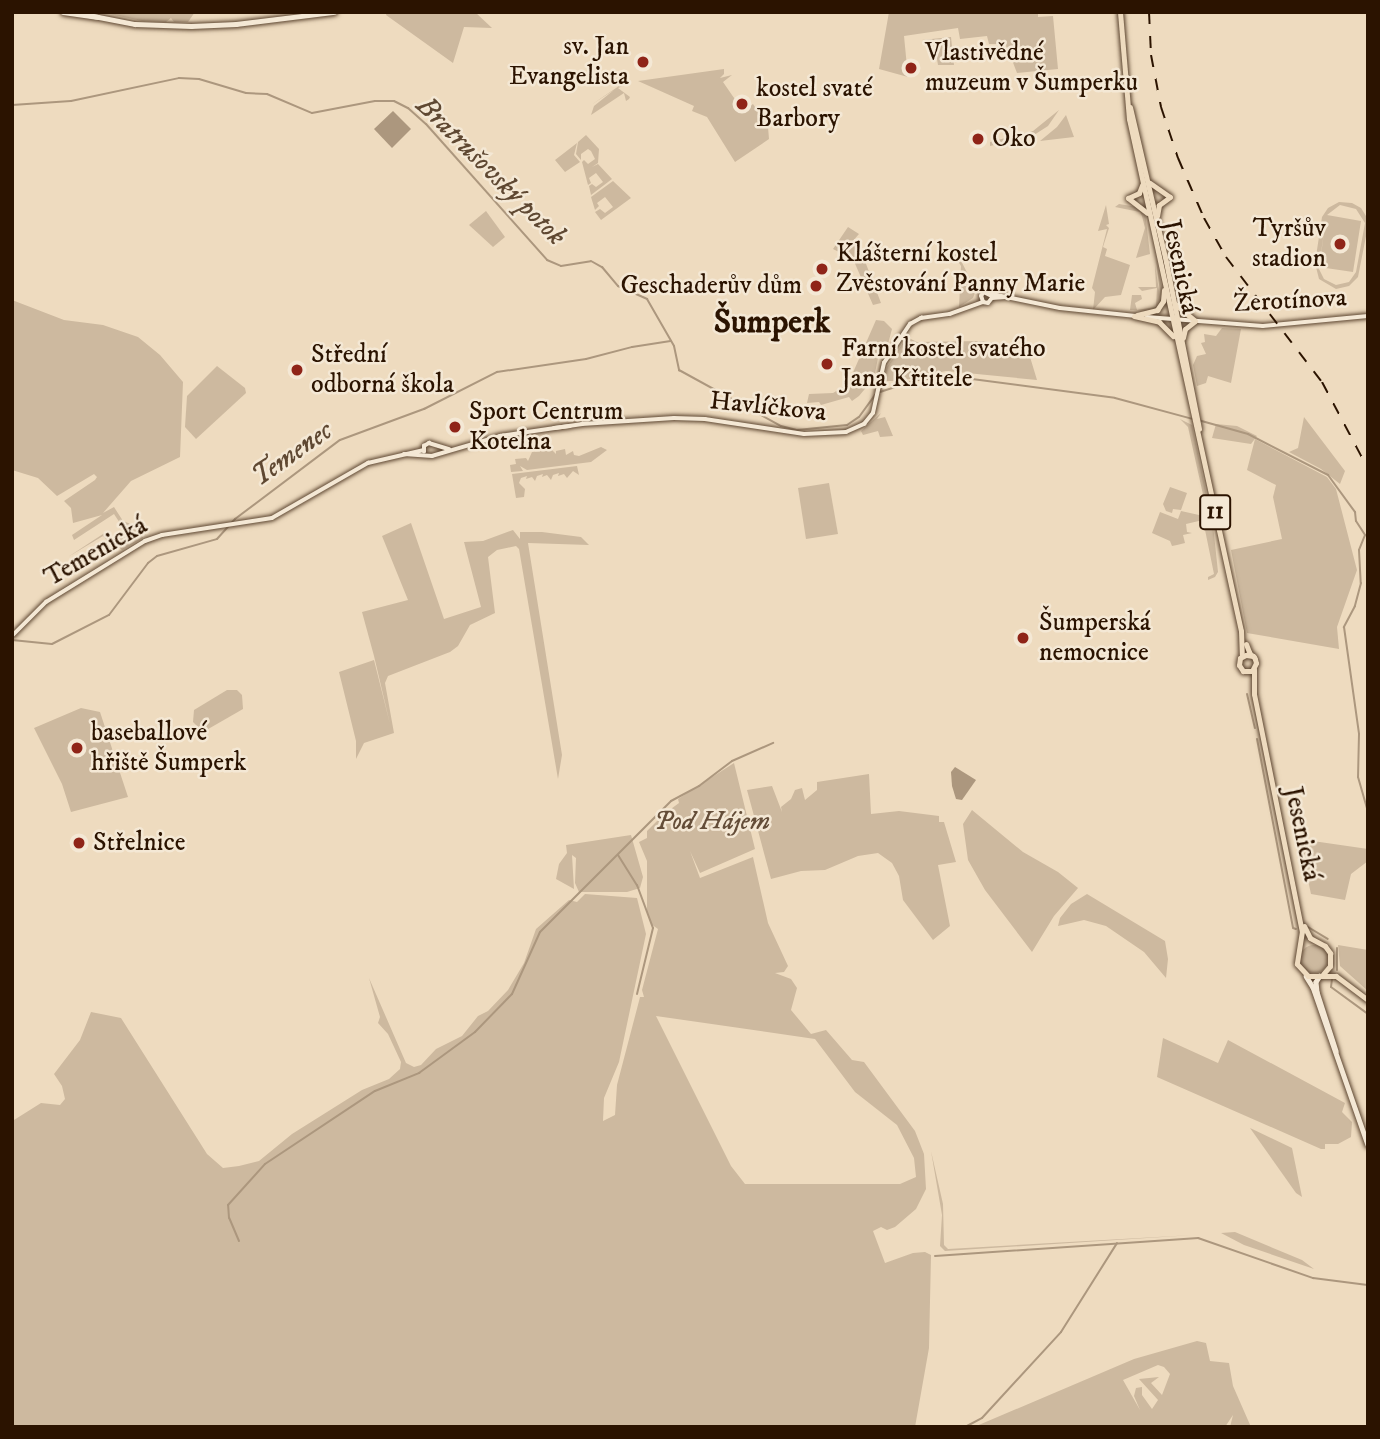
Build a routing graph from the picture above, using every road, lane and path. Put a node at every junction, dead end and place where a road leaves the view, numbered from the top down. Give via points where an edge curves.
1 (63, 12) edge
2 (73, 12) edge
3 (334, 12) edge
4 (1120, 12) edge
5 (113, 19) junction
6 (1128, 99) junction
7 (1142, 176) junction
8 (1148, 182) junction
9 (1150, 217) junction
10 (1157, 230) junction
11 (1164, 284) junction
12 (992, 296) junction
13 (982, 299) junction
14 (1173, 301) junction
15 (1134, 316) junction
16 (1368, 316) edge
17 (1175, 319) junction
18 (1195, 321) junction
19 (1180, 345) junction
20 (876, 407) joint
21 (686, 418) joint
22 (437, 450) junction
23 (424, 452) junction
24 (1241, 631) junction
25 (13, 635) edge
26 (1242, 656) junction
27 (1253, 656) junction
28 (1254, 670) junction
29 (1243, 671) junction
30 (1254, 694) junction
31 (1296, 899) junction
32 (1319, 943) junction
33 (1300, 950) junction
34 (1331, 962) junction
35 (1303, 973) junction
36 (1322, 975) junction
37 (1345, 983) junction
38 (1368, 1000) edge
39 (1346, 1089) junction
40 (1368, 1145) edge

1 - 5 main road
2 - 5 main road
3 - 5 main road via 203,26
4 - 6 main road, Jesenická / 11
6 - 7 main road, Jesenická / 11
6 - 8 main road, Jesenická / 11
7 - 9 main road, Jesenická / 11
7 - 9 main road via 1140,191 1128,198
8 - 10 main road, Jesenická / 11
8 - 10 main road via 1170,197 1158,208
9 - 11 main road, Jesenická / 11
10 - 14 main road, Jesenická / 11
11 - 15 main road via 1160,308
11 - 17 main road, Jesenická / 11
12 - 13 street, Žerotínova via 988,303
12 - 13 street, Žerotínova via 985,291
12 - 15 street, Žerotínova
13 - 20 street, Žerotínova via 914,322 884,363
14 - 17 main road, Jesenická / 11
14 - 18 main road
15 - 17 street, Žerotínova
15 - 19 main road via 1163,325
16 - 18 street, Žerotínova via 1263,326
17 - 18 street, Žerotínova
17 - 19 main road, Jesenická / 11
18 - 19 main road via 1184,330
19 - 24 main road, Jesenická / 11
20 - 21 street, Havlíčkova via 864,424 839,433 788,432
21 - 22 street, Temenická via 548,429
22 - 23 street, Temenická via 431,456
22 - 23 street, Temenická via 429,443
23 - 25 street, Temenická via 373,460 272,518 145,541 46,602
24 - 26 main road, Jesenická / 11
24 - 27 main road, Jesenická / 11
26 - 27 main road
26 - 29 main road, Jesenická / 11 via 1238,663
27 - 28 main road, Jesenická / 11
28 - 29 main road
28 - 30 main road, Jesenická / 11
29 - 30 main road, Jesenická / 11
30 - 31 main road, Jesenická / 11
31 - 32 main road, Jesenická / 11 via 1307,935
31 - 33 main road, Jesenická / 11
32 - 33 main road via 1307,943
32 - 34 main road, 11 via 1328,950
33 - 35 main road, 11 via 1297,962
34 - 36 main road
34 - 37 main road
35 - 36 main road
35 - 39 main road via 1313,987
36 - 37 main road via 1334,975
36 - 39 main road via 1317,992
37 - 38 main road
39 - 40 main road

